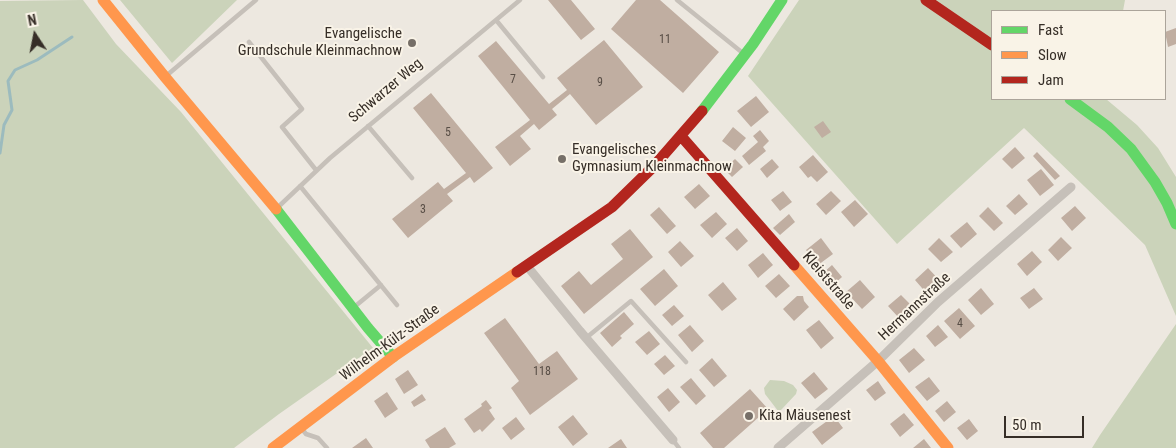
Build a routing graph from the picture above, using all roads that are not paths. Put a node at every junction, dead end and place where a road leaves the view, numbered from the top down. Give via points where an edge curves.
1 (103, 0) edge
2 (256, 0) edge
3 (520, 0) edge
4 (677, 0) edge
5 (782, 0) edge
6 (926, 0) edge
7 (496, 20) junction
8 (249, 42) dead end
9 (991, 44) edge
10 (745, 55) junction
11 (165, 77) junction
12 (543, 77) dead end
13 (1071, 100) edge
14 (368, 126) junction
15 (682, 136) junction
16 (316, 170) junction
17 (412, 178) dead end
18 (300, 186) junction
19 (1071, 187) dead end
20 (276, 209) junction
21 (1176, 224) edge
22 (527, 266) junction
23 (381, 285) junction
24 (397, 305) dead end
25 (352, 308) junction
26 (586, 338) junction
27 (394, 357) junction
28 (878, 361) junction
29 (686, 362) dead end
30 (301, 428) junction
31 (673, 440) joint
32 (274, 448) edge
33 (327, 448) edge
34 (679, 448) edge
35 (778, 448) edge
36 (948, 448) edge

1 - 11 street
2 - 11 lane
3 - 7 lane, Schwarzer Weg
4 - 10 lane
5 - 10 street, Wilhelm-Külz-Straße
6 - 9 street
7 - 12 lane
7 - 14 lane, Schwarzer Weg
8 - 16 lane via 302,109 282,127
10 - 15 street, Wilhelm-Külz-Straße
11 - 20 street
13 - 21 street via 1131,149 1155,182
14 - 16 lane, Schwarzer Weg
14 - 17 lane
15 - 22 street, Wilhelm-Külz-Straße via 612,207
15 - 28 street, Kleiststraße
16 - 18 lane, Schwarzer Weg
18 - 20 lane, Schwarzer Weg
18 - 23 lane
19 - 28 street, Hermannstraße via 938,302
20 - 25 street
22 - 26 street
22 - 27 street, Wilhelm-Külz-Straße
23 - 24 lane
23 - 25 lane
25 - 27 street
26 - 29 lane via 632,301
26 - 31 street
27 - 30 street, Wilhelm-Külz-Straße
28 - 35 street, Hermannstraße
28 - 36 street, Kleiststraße
30 - 32 street, Wilhelm-Külz-Straße
30 - 33 lane
31 - 34 lane

